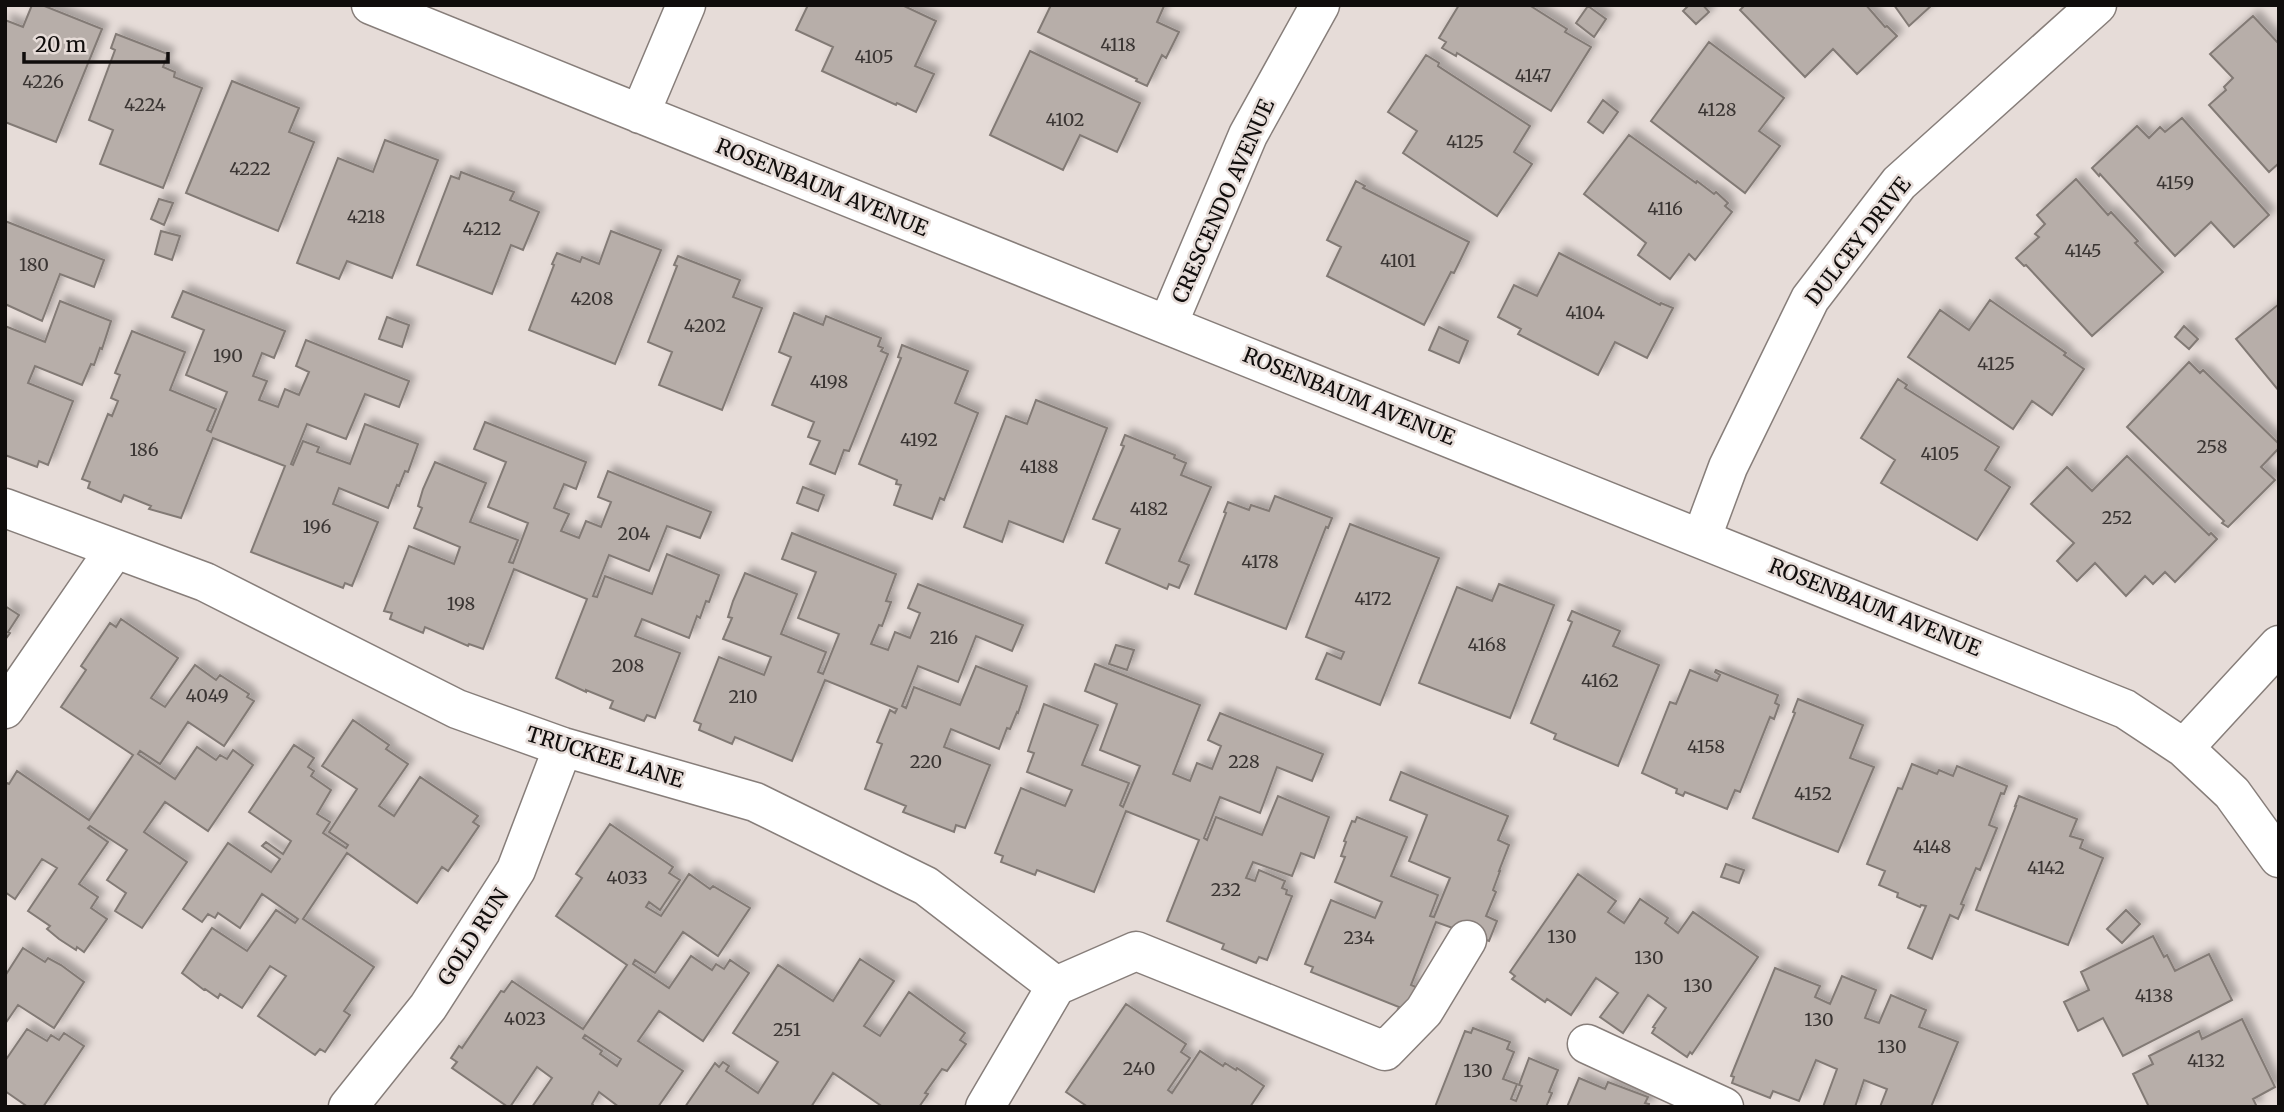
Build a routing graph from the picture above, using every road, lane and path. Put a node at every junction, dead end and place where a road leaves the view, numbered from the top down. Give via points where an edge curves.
1 (371, 5) edge
2 (686, 5) edge
3 (1320, 5) edge
4 (2097, 5) edge
5 (640, 114) junction
6 (1168, 324) junction
7 (5, 508) edge
8 (1702, 537) junction
9 (115, 549) junction
10 (2279, 645) edge
11 (5, 709) edge
12 (563, 747) junction
13 (2184, 748) junction
14 (2279, 858) edge
15 (1467, 940) dead end
16 (1056, 986) junction
17 (1587, 1044) dead end
18 (348, 1107) edge
19 (985, 1107) edge
20 (1724, 1107) edge

1 - 5 street, ROSENBAUM AVENUE
2 - 5 street
3 - 6 street, CRESCENDO AVENUE via 1248,135
4 - 8 street, DULCEY DRIVE via 1899,183 1810,299 1728,467
5 - 6 street, ROSENBAUM AVENUE
6 - 8 street, ROSENBAUM AVENUE
7 - 9 street, TRUCKEE LANE
8 - 13 street, ROSENBAUM AVENUE via 2125,709
9 - 11 street
9 - 12 street, TRUCKEE LANE via 205,582 457,709
10 - 13 street
12 - 16 street, TRUCKEE LANE via 755,802 926,886
12 - 18 street, GOLD RUN via 516,870 428,1007
13 - 14 street, ROSENBAUM AVENUE via 2232,793
15 - 16 street via 1424,1012 1385,1051 1136,951
16 - 19 street
17 - 20 street

